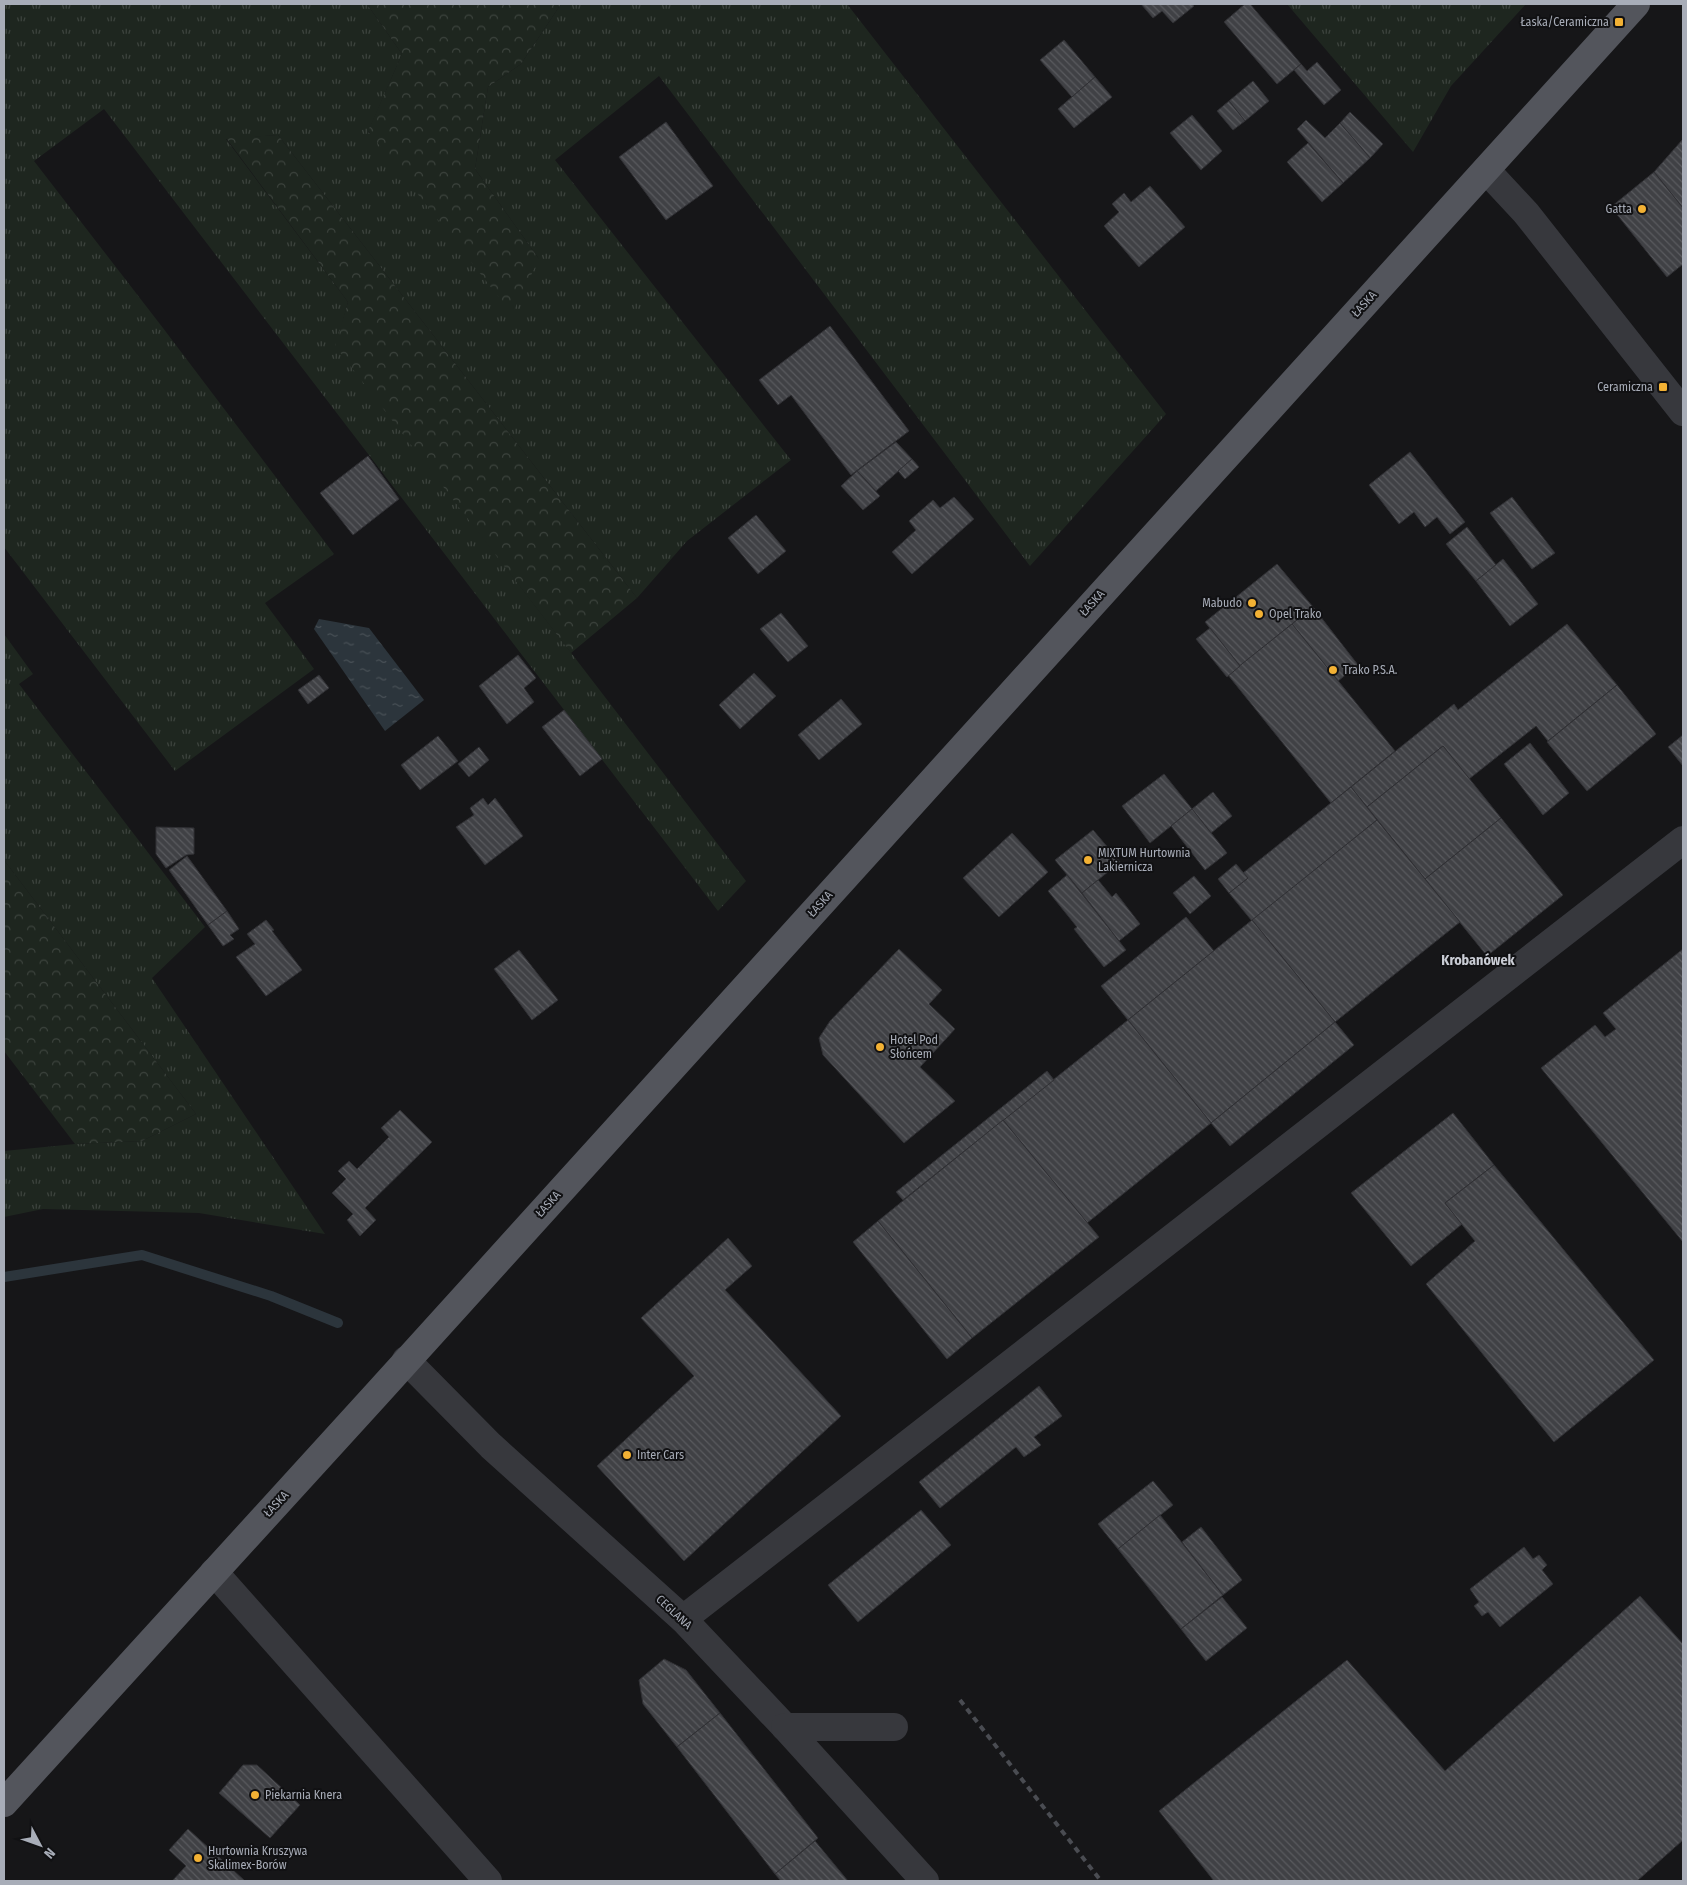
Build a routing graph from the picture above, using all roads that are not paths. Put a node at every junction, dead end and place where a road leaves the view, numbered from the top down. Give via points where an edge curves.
1 (1636, 4) edge
2 (1486, 170) junction
3 (1683, 412) edge
4 (1683, 840) edge
5 (406, 1360) junction
6 (214, 1572) junction
7 (683, 1619) junction
8 (785, 1727) junction
9 (894, 1727) dead end
10 (4, 1803) edge
11 (488, 1881) edge
12 (925, 1881) edge

1 - 2 main road, ŁASKA
2 - 3 lane via 1526,212
2 - 5 main road, ŁASKA
4 - 7 lane
5 - 6 main road, ŁASKA
5 - 7 lane, CEGLANA via 491,1446
6 - 10 main road, ŁASKA
6 - 11 lane
7 - 8 lane, CEGLANA
8 - 9 lane
8 - 12 lane, CEGLANA

